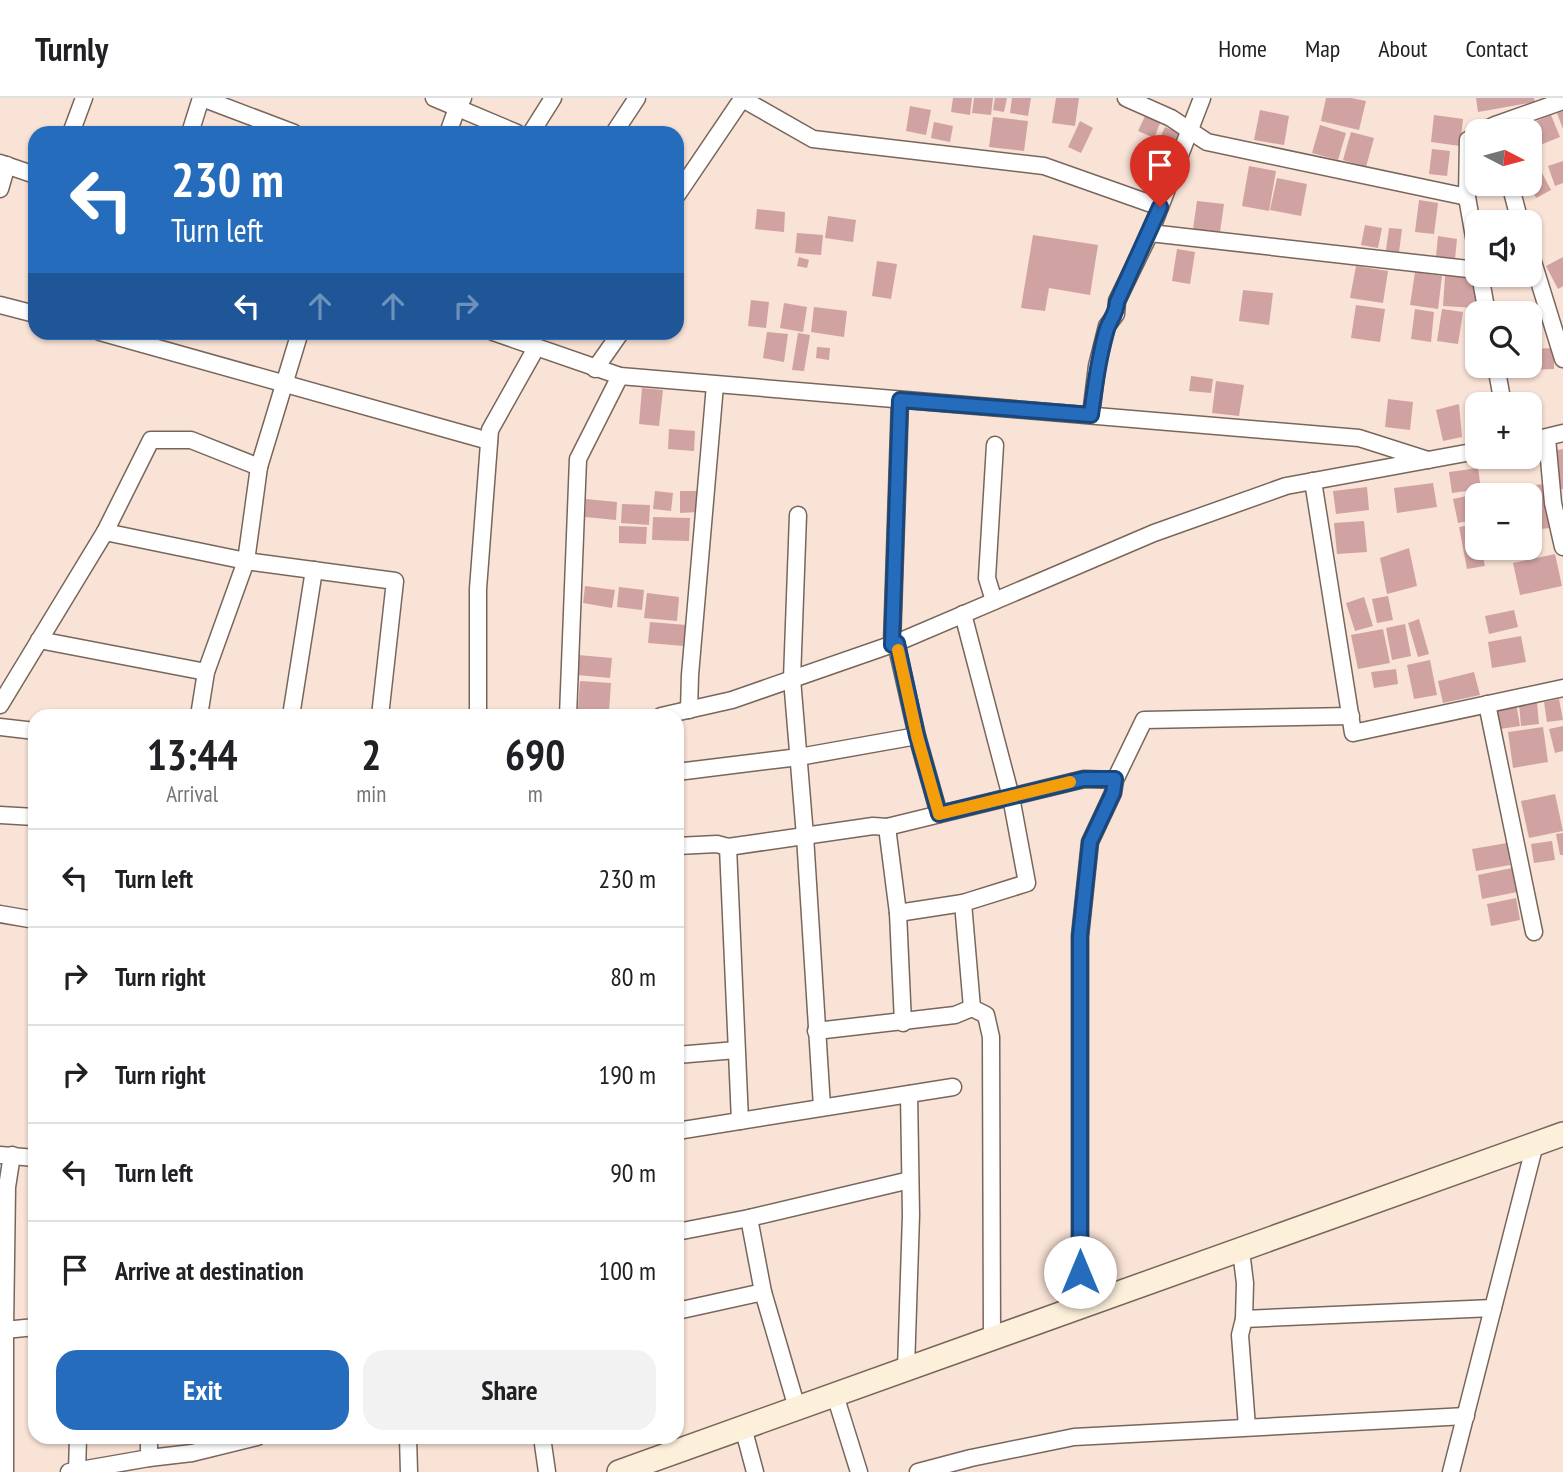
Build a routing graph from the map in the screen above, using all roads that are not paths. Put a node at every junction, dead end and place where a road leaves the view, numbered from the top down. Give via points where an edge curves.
1 (84, 98) edge
2 (202, 98) edge
3 (434, 98) edge
4 (553, 98) edge
5 (637, 98) edge
6 (742, 98) edge
7 (1126, 98) edge
8 (1202, 98) edge
9 (1563, 101) edge
10 (460, 103) edge
11 (1517, 119) edge
12 (74, 126) edge
13 (192, 126) edge
14 (267, 126) edge
15 (451, 126) edge
16 (504, 126) edge
17 (535, 126) edge
18 (619, 126) edge
19 (1190, 131) junction
20 (3, 164) edge
21 (28, 173) edge
22 (684, 185) edge
23 (0, 189) edge
24 (1467, 197) joint
25 (1160, 207) junction
26 (1469, 210) edge
27 (1150, 233) junction
28 (1465, 269) edge
29 (1541, 287) edge
30 (0, 304) edge
31 (28, 312) edge
32 (143, 340) edge
33 (298, 340) edge
34 (514, 340) edge
35 (615, 340) edge
36 (536, 348) junction
37 (1563, 359) edge
38 (595, 369) junction
39 (620, 376) junction
40 (285, 384) junction
41 (715, 385) junction
42 (900, 400) junction
43 (1091, 415) junction
44 (1555, 436) edge
45 (489, 441) junction
46 (995, 445) dead end
47 (1465, 453) edge
48 (1429, 460) junction
49 (259, 467) junction
50 (1313, 481) junction
51 (798, 515) dead end
52 (105, 532) junction
53 (1563, 547) edge
54 (246, 561) junction
55 (314, 570) junction
56 (994, 601) junction
57 (963, 614) junction
58 (39, 640) junction
59 (894, 644) junction
60 (206, 672) junction
61 (792, 679) junction
62 (1563, 688) edge
63 (0, 705) edge
64 (1488, 705) junction
65 (199, 709) edge
66 (292, 709) edge
67 (381, 709) edge
68 (478, 709) edge
69 (568, 709) edge
70 (689, 710) junction
71 (684, 711) edge
72 (1351, 716) junction
73 (0, 727) edge
74 (28, 730) edge
75 (917, 736) junction
76 (799, 757) junction
77 (684, 771) edge
78 (1115, 779) junction
79 (1011, 797) junction
80 (939, 814) junction
81 (0, 815) edge
82 (28, 817) edge
83 (887, 827) junction
84 (804, 836) junction
85 (684, 846) edge
86 (728, 847) junction
87 (963, 903) junction
88 (898, 913) junction
89 (0, 914) edge
90 (28, 919) edge
91 (1534, 932) dead end
92 (972, 1008) junction
93 (903, 1023) junction
94 (816, 1031) junction
95 (736, 1050) junction
96 (684, 1054) edge
97 (953, 1087) dead end
98 (909, 1094) junction
99 (822, 1107) junction
100 (740, 1121) junction
101 (684, 1130) edge
102 (1563, 1134) edge
103 (1535, 1144) junction
104 (6, 1155) edge
105 (28, 1157) edge
106 (910, 1180) junction
107 (749, 1219) junction
108 (684, 1231) edge
109 (1241, 1251) junction
110 (763, 1292) junction
111 (1090, 1304) junction
112 (1493, 1308) junction
113 (684, 1309) edge
114 (1244, 1319) junction
115 (28, 1328) edge
116 (3, 1330) edge
117 (992, 1339) junction
118 (906, 1369) junction
119 (835, 1395) junction
120 (797, 1408) junction
121 (1466, 1416) junction
122 (743, 1427) junction
123 (1247, 1427) junction
124 (77, 1444) edge
125 (149, 1444) edge
126 (218, 1444) edge
127 (408, 1444) edge
128 (543, 1444) edge
129 (149, 1458) junction
130 (5, 1472) edge
131 (74, 1472) edge
132 (409, 1472) edge
133 (547, 1472) edge
134 (619, 1472) edge
135 (755, 1472) edge
136 (859, 1472) edge
137 (918, 1472) edge
138 (1451, 1472) edge

1 - 12 street
2 - 13 street
2 - 14 street
3 - 10 street
4 - 17 street
5 - 18 street
6 - 22 street
6 - 25 street via 814,139 1044,166
7 - 19 street
8 - 19 street
9 - 11 street
10 - 15 street
10 - 16 street
19 - 24 street via 1207,142
19 - 25 street
20 - 21 street
20 - 23 street
24 - 26 street
25 - 27 street
27 - 28 street
27 - 43 street via 1107,326
29 - 37 street
30 - 31 street
32 - 40 street
33 - 40 street
34 - 36 street
35 - 38 street
36 - 38 street
36 - 45 street via 490,430
38 - 39 street
39 - 41 street
39 - 69 street via 578,459
40 - 45 street
40 - 49 street
41 - 42 street
41 - 70 street
42 - 43 street
42 - 59 street
43 - 48 street via 1359,438
44 - 53 street via 1553,503
45 - 68 street via 478,589
46 - 56 street via 987,578
47 - 48 street
48 - 50 street
49 - 52 street via 191,440 151,440
49 - 54 street
50 - 56 street via 1286,486 1154,533
50 - 72 street
51 - 61 street
52 - 54 street
52 - 58 street
54 - 55 street
54 - 60 street
55 - 66 street
55 - 67 street via 395,581
56 - 57 street
57 - 59 street
57 - 79 street
58 - 60 street
58 - 63 street
59 - 61 street
59 - 75 street
60 - 65 street
61 - 70 street
61 - 76 street
62 - 64 street
64 - 72 street via 1353,733
64 - 91 street
70 - 71 street
72 - 78 street via 1144,720
73 - 74 street
75 - 76 street
75 - 80 street
76 - 77 street
76 - 84 street
78 - 79 street via 1084,779
78 - 111 street via 1090,842 1080,936 1080,1272
79 - 80 street
79 - 87 street via 1027,883
80 - 83 street
81 - 82 street
83 - 84 street
83 - 88 street
84 - 86 street
84 - 94 street
85 - 86 street
86 - 95 street
87 - 88 street
87 - 92 street
88 - 93 street
89 - 90 street
92 - 93 street
92 - 117 street via 986,1015 991,1037
93 - 94 street
94 - 99 street
95 - 96 street
95 - 100 street
97 - 98 street
98 - 99 street
98 - 106 street
99 - 100 street
100 - 101 street
102 - 103 street
103 - 109 street
103 - 112 street
104 - 105 street
104 - 116 street
106 - 107 street
106 - 118 street
107 - 108 street
107 - 110 street
109 - 111 street
109 - 114 street
110 - 113 street
110 - 120 street
111 - 117 street
112 - 114 street
112 - 121 street
114 - 123 street via 1240,1335
115 - 116 street
116 - 130 street
117 - 118 street
118 - 119 street
119 - 120 street
119 - 136 street
120 - 122 street
121 - 123 street
121 - 138 street
122 - 134 street
122 - 135 street
123 - 137 street via 1074,1437
124 - 131 street
125 - 129 street
126 - 129 street via 192,1453
127 - 132 street
128 - 133 street
129 - 131 street

